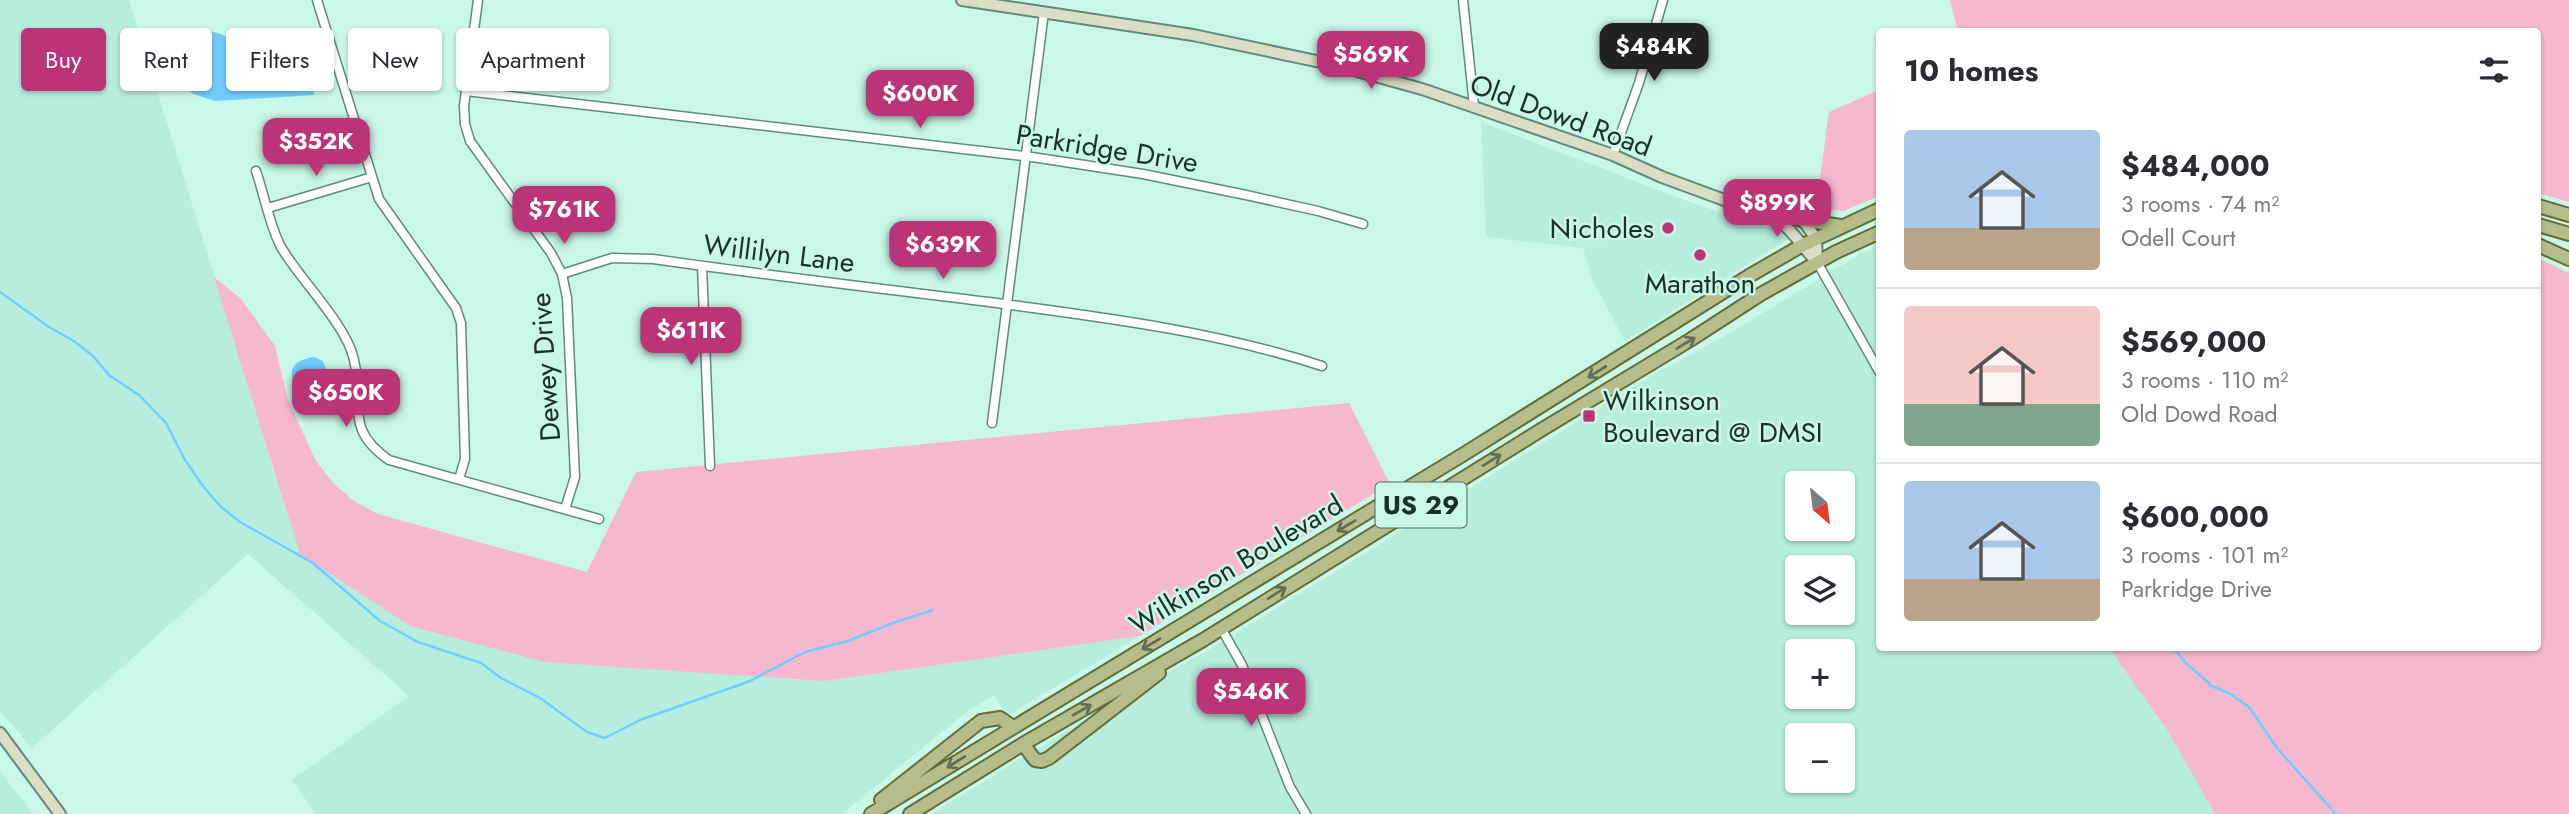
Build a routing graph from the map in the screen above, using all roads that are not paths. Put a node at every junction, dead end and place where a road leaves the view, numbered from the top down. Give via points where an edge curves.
1 (317, 0) edge
2 (478, 0) edge
3 (962, 0) edge
4 (1463, 0) edge
5 (1663, 0) edge
6 (1044, 12) junction
7 (466, 92) junction
8 (1474, 106) junction
9 (1613, 155) junction
10 (1025, 157) junction
11 (256, 171) dead end
12 (372, 177) junction
13 (2541, 207) edge
14 (268, 208) junction
15 (1876, 211) edge
16 (1770, 215) junction
17 (2569, 215) edge
18 (1798, 219) junction
19 (1363, 224) dead end
20 (1841, 226) junction
21 (2541, 226) edge
22 (1876, 234) edge
23 (2569, 234) edge
24 (1816, 238) junction
25 (1801, 246) junction
26 (2541, 246) edge
27 (2569, 259) edge
28 (1817, 262) junction
29 (702, 266) junction
30 (562, 274) junction
31 (1007, 304) junction
32 (1322, 366) dead end
33 (1876, 366) edge
34 (992, 423) dead end
35 (710, 466) dead end
36 (459, 479) junction
37 (565, 509) junction
38 (599, 519) dead end
39 (1221, 628) junction
40 (1203, 639) junction
41 (1013, 727) junction
42 (0, 733) edge
43 (1023, 744) junction
44 (60, 814) edge
45 (863, 814) edge
46 (871, 814) edge
47 (910, 814) edge
48 (1306, 814) edge

1 - 12 street
2 - 7 street, Dewey Drive
3 - 6 street, Old Dowd Road
4 - 8 street
5 - 9 street
6 - 8 street, Old Dowd Road via 1284,54
6 - 10 street
7 - 10 street, Parkridge Drive
7 - 30 street, Dewey Drive via 465,124 471,141
8 - 9 street, Old Dowd Road
9 - 16 street, Old Dowd Road via 1692,189
10 - 19 street, Parkridge Drive via 1143,174
10 - 31 street
11 - 14 street
12 - 14 street
12 - 36 street via 385,209 456,307 461,323 465,459
13 - 17 main road
14 - 36 street via 280,245 347,340 355,360 358,421 365,438 389,460
15 - 20 main road, Wilkinson Boulevard / US 29
16 - 18 street, Old Dowd Road
16 - 25 street, Old Dowd Road via 1789,229
18 - 20 main road
18 - 24 street
20 - 24 main road, Wilkinson Boulevard / US 29
21 - 23 main road
22 - 28 main road, Wilkinson Boulevard / US 29
24 - 25 main road, Wilkinson Boulevard / US 29
24 - 28 street, Old Dowd Road
25 - 28 street, Old Dowd Road
25 -> 41 main road, Wilkinson Boulevard / US 29
26 - 27 main road
28 - 33 street, Old Dowd Road
39 -> 28 main road, Wilkinson Boulevard / US 29
29 - 30 street, Willilyn Lane via 612,258
29 - 31 street, Willilyn Lane
29 - 35 street
30 - 37 street, Dewey Drive via 575,477
31 - 32 street, Willilyn Lane via 1175,330
31 - 34 street
36 - 37 street
37 - 38 street
39 - 40 main road, Wilkinson Boulevard / US 29
39 - 48 street via 1242,665 1290,787
43 -> 40 main road, Wilkinson Boulevard / US 29
40 - 43 main road via 1049,758 1035,760
41 - 43 street
41 - 45 main road via 1000,718 981,721
41 -> 46 main road, Wilkinson Boulevard / US 29
42 - 44 street
43 - 47 main road, Wilkinson Boulevard / US 29

